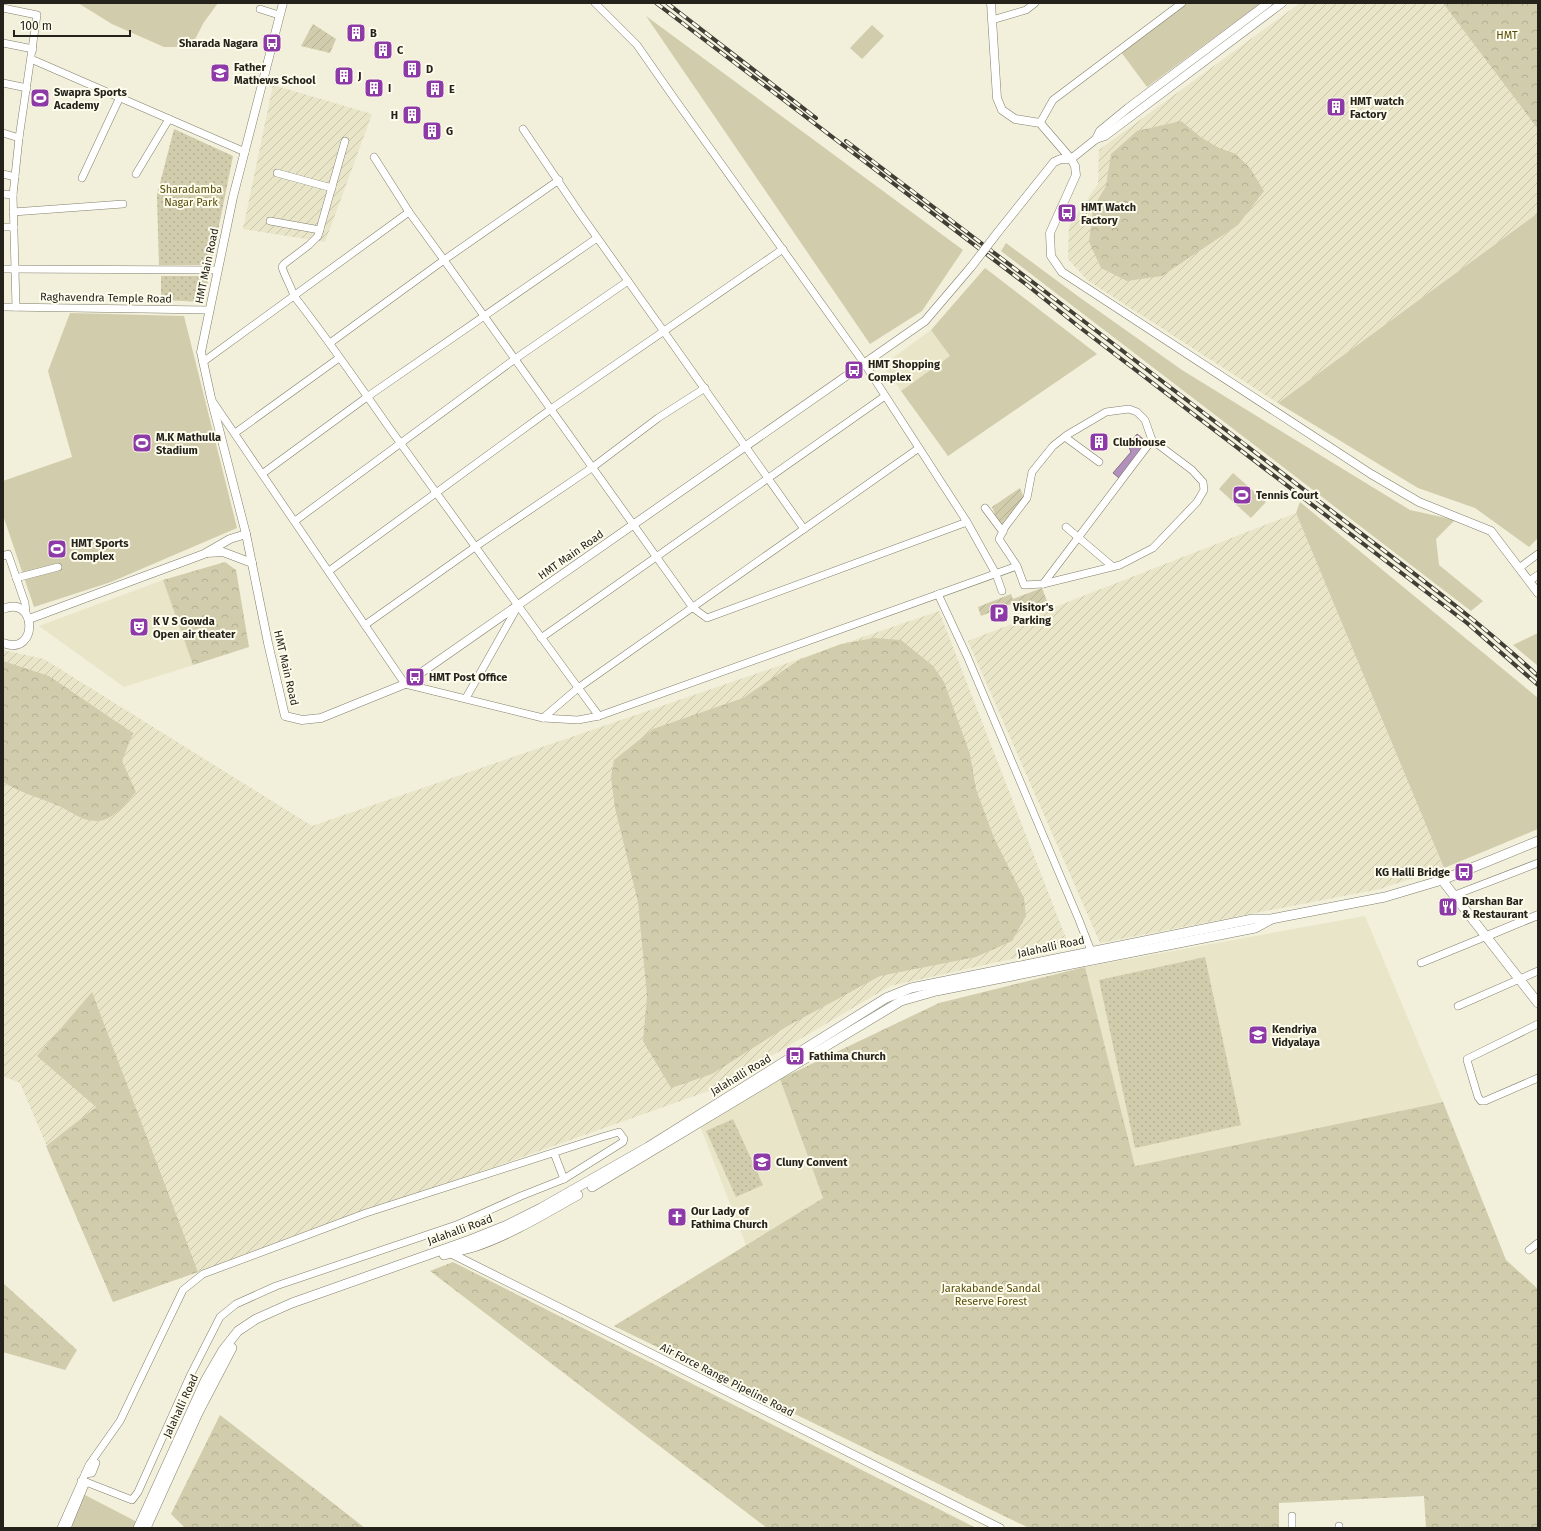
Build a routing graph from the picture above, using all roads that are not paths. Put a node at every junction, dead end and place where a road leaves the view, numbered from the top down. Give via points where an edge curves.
1 (283, 3) edge
2 (595, 3) edge
3 (991, 3) edge
4 (1036, 3) edge
5 (1182, 3) edge
6 (1268, 3) edge
7 (1282, 3) edge
8 (3, 8) edge
9 (260, 9) dead end
10 (279, 16) junction
11 (992, 20) junction
12 (3, 43) edge
13 (33, 49) junction
14 (31, 58) junction
15 (3, 83) edge
16 (27, 88) junction
17 (120, 97) junction
18 (169, 119) junction
19 (1040, 123) junction
20 (523, 129) dead end
21 (3, 134) edge
22 (19, 138) junction
23 (1096, 139) junction
24 (345, 141) dead end
25 (245, 152) junction
26 (374, 157) dead end
27 (1071, 159) junction
28 (277, 173) dead end
29 (3, 174) edge
30 (136, 174) dead end
31 (15, 177) junction
32 (82, 178) dead end
33 (559, 180) junction
34 (332, 188) junction
35 (3, 194) edge
36 (13, 195) junction
37 (123, 204) dead end
38 (13, 212) junction
39 (410, 212) junction
40 (270, 220) dead end
41 (3, 227) edge
42 (14, 227) junction
43 (320, 230) junction
44 (597, 238) junction
45 (782, 249) junction
46 (444, 260) junction
47 (3, 269) edge
48 (14, 269) junction
49 (217, 270) junction
50 (628, 281) junction
51 (294, 296) junction
52 (3, 307) edge
53 (16, 307) junction
54 (209, 310) junction
55 (484, 316) junction
56 (664, 330) junction
57 (330, 343) junction
58 (339, 358) junction
59 (515, 359) junction
60 (203, 362) junction
61 (864, 363) junction
62 (705, 388) junction
63 (885, 396) junction
64 (367, 397) junction
65 (211, 398) junction
66 (551, 409) junction
67 (235, 433) junction
68 (1066, 437) junction
69 (1152, 440) junction
70 (400, 443) junction
71 (745, 445) junction
72 (919, 448) junction
73 (1099, 462) dead end
74 (593, 467) junction
75 (262, 474) junction
76 (768, 478) junction
77 (436, 492) junction
78 (985, 508) dead end
79 (295, 521) junction
80 (967, 522) junction
81 (633, 524) junction
82 (1066, 527) dead end
83 (804, 529) junction
84 (1002, 532) junction
85 (246, 534) junction
86 (1078, 538) junction
87 (475, 547) junction
88 (204, 554) junction
89 (1538, 554) edge
90 (3, 556) edge
91 (657, 557) junction
92 (252, 563) junction
93 (1017, 566) junction
94 (1112, 566) junction
95 (58, 567) dead end
96 (1519, 568) junction
97 (329, 571) junction
98 (996, 574) junction
99 (1538, 575) edge
100 (16, 578) junction
101 (1529, 580) junction
102 (1043, 584) junction
103 (1002, 591) dead end
104 (1538, 591) edge
105 (938, 594) junction
106 (518, 606) junction
107 (693, 608) junction
108 (3, 609) edge
109 (28, 616) junction
110 (365, 625) junction
111 (541, 638) junction
112 (3, 643) edge
113 (405, 684) junction
114 (578, 688) junction
115 (466, 698) junction
116 (599, 716) junction
117 (544, 718) junction
118 (1538, 841) edge
119 (1538, 863) edge
120 (1442, 880) junction
121 (1455, 895) junction
122 (1538, 915) edge
123 (1487, 936) junction
124 (1092, 955) junction
125 (1421, 963) dead end
126 (1538, 971) edge
127 (1521, 979) junction
128 (1538, 1003) edge
129 (1458, 1006) dead end
130 (1538, 1024) edge
131 (1538, 1078) edge
132 (554, 1153) junction
133 (564, 1179) junction
134 (1538, 1243) edge
135 (1529, 1250) dead end
136 (449, 1251) junction
137 (96, 1463) dead end
138 (85, 1474) junction
139 (84, 1482) junction
140 (1292, 1516) dead end
141 (61, 1528) edge
142 (67, 1528) edge
143 (138, 1528) edge
144 (146, 1528) edge
145 (1000, 1528) edge
146 (1292, 1528) edge

1 - 10 street, HMT Main Road
2 - 45 street via 637,45
3 - 11 street
4 - 11 street via 1026,10
5 - 19 street via 1053,100
6 - 23 street via 1128,108 1100,131
7 - 23 street via 1105,136
8 - 13 street via 37,15
9 - 10 street
10 - 25 street, HMT Main Road
11 - 19 street via 997,98 1002,110 1015,119
12 - 13 street
13 - 14 street
14 - 16 street
14 - 17 street
15 - 16 street
16 - 22 street
17 - 18 street
17 - 32 street
18 - 25 street
18 - 30 street
19 - 27 street
20 - 33 street
21 - 22 street
22 - 31 street
23 - 27 street
24 - 34 street
25 - 49 street, HMT Main Road
26 - 39 street
27 - 61 street, HMT Main Road, bridge via 1054,162 925,321
27 - 96 street via 1076,175 1050,233 1051,256 1062,272 1371,474 1419,502 1491,531
28 - 34 street
29 - 31 street
31 - 36 street
33 - 44 street
33 - 46 street
34 - 43 street
35 - 36 street
36 - 38 street
37 - 38 street
38 - 42 street
39 - 46 street
39 - 51 street
40 - 43 street
41 - 42 street
42 - 48 street
43 - 51 street via 309,246 282,267
44 - 50 street
44 - 55 street
45 - 56 street
45 - 61 street
46 - 55 street
46 - 57 street
47 - 48 street
48 - 49 street
48 - 53 street
49 - 54 street, HMT Main Road
50 - 56 street
50 - 59 street
51 - 57 street
51 - 60 street
52 - 53 street, Raghavendra Temple Road
53 - 54 street, Raghavendra Temple Road
54 - 60 street, HMT Main Road via 201,352
55 - 59 street
55 - 64 street
56 - 62 street
56 - 66 street
57 - 58 street
58 - 64 street
58 - 67 street
59 - 66 street
59 - 70 street
60 - 65 street, HMT Main Road
61 - 63 street
61 - 71 street, HMT Main Road
62 - 71 street
62 - 74 street via 658,418
63 - 72 street
63 - 76 street
64 - 70 street
64 - 75 street
65 - 67 street
65 - 85 street, HMT Main Road
66 - 74 street
66 - 77 street
67 - 75 street
68 - 69 street via 1106,412 1129,410 1137,412 1145,420
68 - 73 street
68 - 84 street via 1053,446 1032,472 1027,498
69 - 86 street
69 - 94 street via 1192,470 1203,482 1204,490 1197,502 1153,548 1120,565
70 - 77 street
70 - 79 street
71 - 76 street
71 - 81 street, HMT Main Road
72 - 80 street
72 - 83 street
74 - 81 street
74 - 87 street
75 - 79 street
76 - 83 street
76 - 91 street
77 - 87 street
77 - 97 street
78 - 84 street
79 - 97 street
80 - 98 street
80 - 107 street via 708,618
81 - 91 street
81 - 106 street, HMT Main Road
82 - 86 street
83 - 107 street
84 - 93 street via 999,539
85 - 88 street via 230,539
85 - 92 street, HMT Main Road
86 - 94 street
86 - 102 street
87 - 106 street
87 - 110 street
88 - 92 street via 223,552
88 - 109 street
89 - 96 street
90 - 100 street via 8,554
91 - 107 street
91 - 111 street
92 - 113 street, HMT Main Road via 285,716 302,720 321,718
93 - 98 street
93 - 102 street via 1024,585
94 - 102 street
95 - 100 street
96 - 101 street
97 - 110 street
98 - 103 street
98 - 105 street
99 - 101 street
100 - 109 street
101 - 104 street
105 - 116 street
105 - 124 street via 967,656
106 - 111 street
106 - 113 street, HMT Main Road
106 - 115 street
107 - 114 street
108 - 109 street via 14,607 21,609
109 - 112 street via 28,636 14,645
110 - 113 street
111 - 114 street
113 - 115 street
114 - 116 street
114 - 117 street
115 - 117 street
116 - 117 street via 578,720
118 - 120 main road, Jalahalli Road
119 - 121 street
120 - 121 main road
120 - 124 main road, Jalahalli Road via 1385,897 1272,919 1253,919
121 - 123 main road
122 - 123 street
123 - 125 street
123 - 127 main road
124 - 136 main road, Jalahalli Road via 911,988 886,998 843,1031 578,1188 505,1226
126 - 127 street
127 - 128 main road
127 - 129 street
130 - 131 street via 1467,1060 1481,1101
132 - 133 street
132 - 133 street via 619,1132 624,1139 624,1142
132 - 138 street via 366,1213 203,1274 183,1290 120,1421
133 - 139 street via 459,1224 276,1286 236,1304 220,1317 132,1500
134 - 135 street
136 - 143 main road, Jalahalli Road via 292,1303 256,1319 238,1331 223,1350 205,1381
136 - 144 main road, Jalahalli Road via 292,1306 257,1323 242,1334 226,1358 198,1413
136 - 145 street, Air Force Range Pipeline Road
137 - 138 street via 92,1473
138 - 139 street
139 - 141 street
139 - 142 street
140 - 146 street

